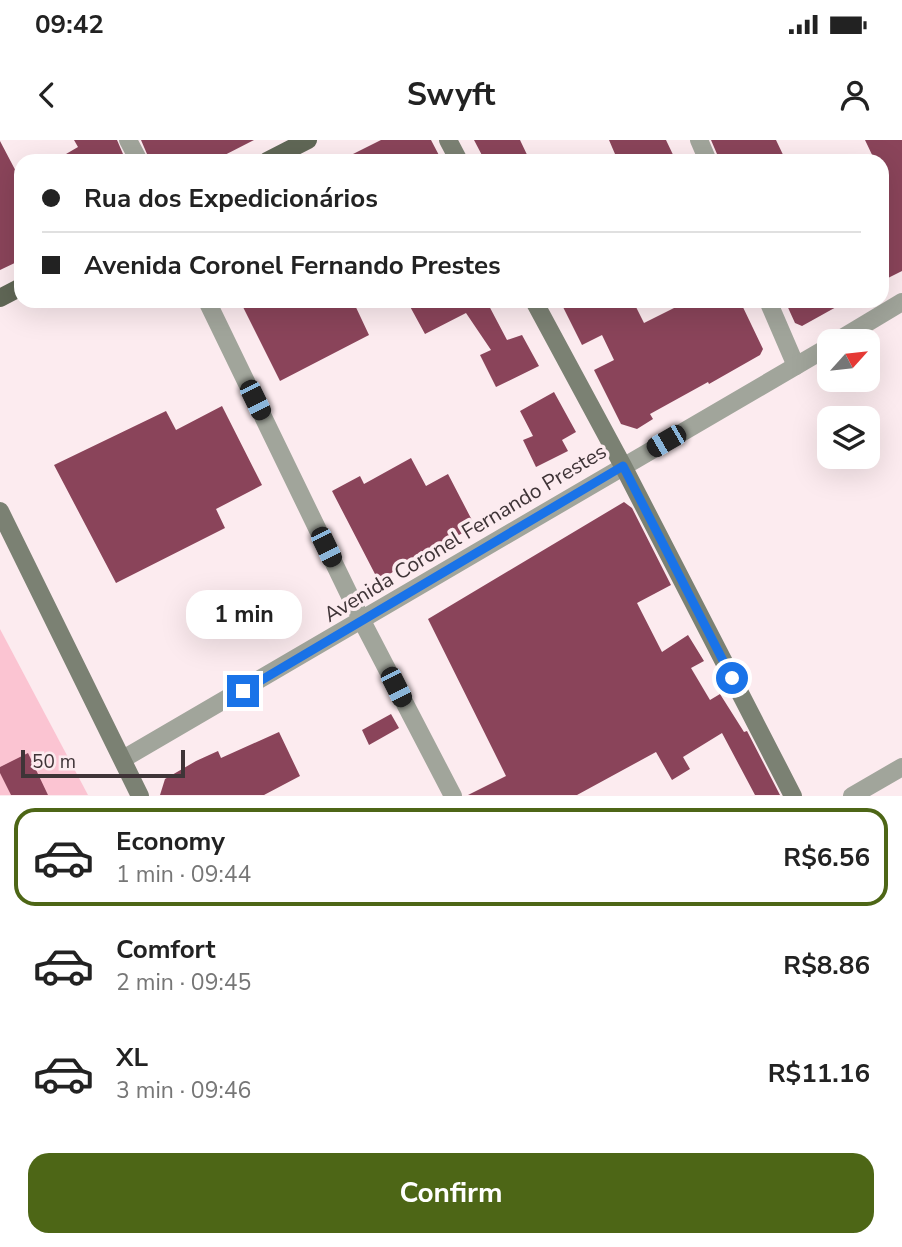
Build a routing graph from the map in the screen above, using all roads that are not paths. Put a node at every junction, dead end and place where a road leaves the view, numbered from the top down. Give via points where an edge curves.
1 (308, 140) edge
2 (281, 154) edge
3 (902, 302) edge
4 (210, 308) edge
5 (538, 308) edge
6 (771, 308) edge
7 (857, 329) edge
8 (817, 354) edge
9 (796, 366) junction
10 (623, 466) junction
11 (0, 511) edge
12 (362, 621) junction
13 (123, 759) junction
14 (902, 767) edge
15 (140, 796) edge
16 (453, 796) edge
17 (793, 796) edge
18 (852, 796) edge

1 - 2 main road
3 - 7 street
4 - 12 street
5 - 10 main road
6 - 9 street
8 - 9 street, Avenida Coronel Fernando Prestes
9 - 10 street, Avenida Coronel Fernando Prestes
10 - 12 street, Avenida Coronel Fernando Prestes
10 - 17 main road
11 - 13 main road
12 - 13 street, Avenida Coronel Fernando Prestes
12 - 16 street
13 - 15 main road
14 - 18 street

